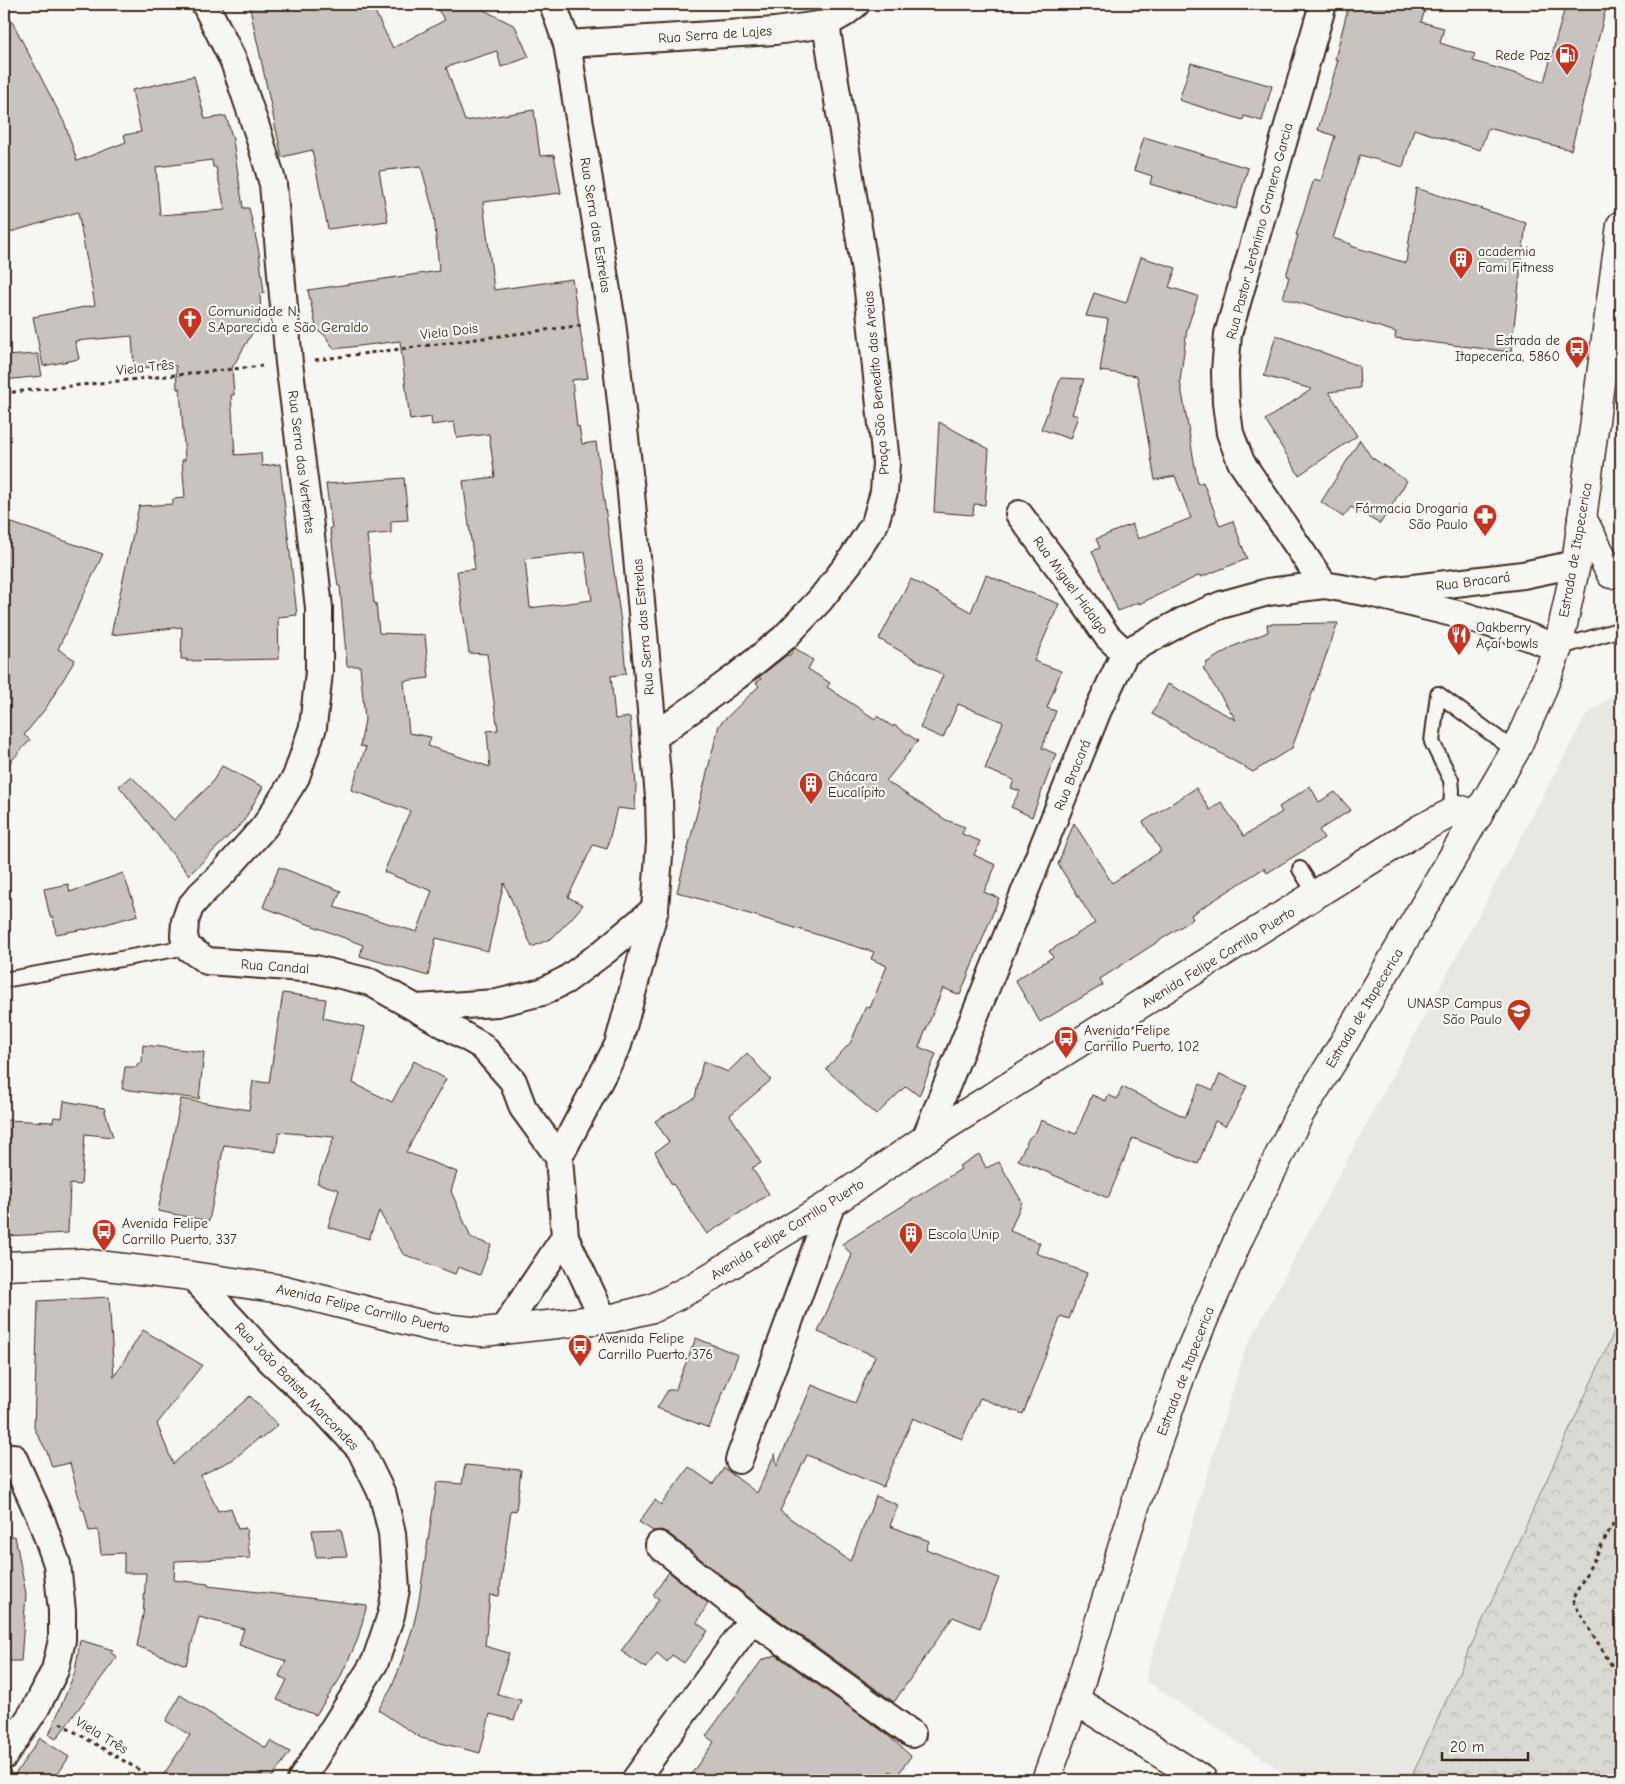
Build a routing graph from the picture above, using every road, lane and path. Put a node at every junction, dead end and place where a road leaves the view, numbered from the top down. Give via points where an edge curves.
1 (205, 4) edge
2 (553, 4) edge
3 (856, 4) edge
4 (1322, 4) edge
5 (826, 24) junction
6 (567, 44) junction
7 (1621, 225) edge
8 (612, 322) junction
9 (290, 363) junction
10 (4, 393) edge
11 (1019, 514) dead end
12 (1582, 518) junction
13 (1597, 571) edge
14 (1324, 585) junction
15 (1370, 593) junction
16 (1621, 629) edge
17 (1558, 648) junction
18 (1126, 653) junction
19 (654, 737) junction
20 (1515, 751) junction
21 (1451, 812) junction
22 (1478, 816) junction
23 (1300, 869) dead end
24 (1316, 895) junction
25 (655, 909) junction
26 (188, 947) junction
27 (4, 980) edge
28 (416, 1008) junction
29 (925, 1140) junction
30 (558, 1157) junction
31 (832, 1203) junction
32 (565, 1236) junction
33 (4, 1266) edge
34 (192, 1276) junction
35 (604, 1320) junction
36 (502, 1331) junction
37 (13, 1457) dead end
38 (739, 1460) dead end
39 (1621, 1509) edge
40 (659, 1545) dead end
41 (752, 1619) junction
42 (1621, 1672) edge
43 (1075, 1700) junction
44 (36, 1708) junction
45 (912, 1734) dead end
46 (4, 1756) edge
47 (156, 1780) edge
48 (301, 1780) edge
49 (635, 1780) edge
50 (1046, 1780) edge
51 (1203, 1780) edge

1 - 9 street, Rua Serra das Vertentes via 234,62 273,184
2 - 6 street, Rua Serra das Estrelas
3 - 5 street, Rua Serra de Lajes
4 - 14 street, Rua Pastor Jerônimo Granero Garcia via 1228,334 1225,372 1230,433 1241,462
5 - 6 street, Rua Serra de Lajes via 739,34
5 - 19 street, Praça São Benedito das Areias via 868,291 886,463 884,492 874,523 820,600 784,638
6 - 8 street, Rua Serra das Estrelas
7 - 12 street, Estrada de Itapecerica
8 - 9 path, Viela Dois
8 - 19 street, Rua Serra das Estrelas
9 - 10 path, Viela Três
9 - 26 street, Rua Serra das Vertentes via 319,608 319,672 313,727 296,777 265,826 190,907 184,936
11 - 18 street, Rua Miguel Hidalgo via 1107,636
12 - 13 street, Estrada de Itapecerica
12 - 13 street
13 - 15 street, Rua Bracará via 1523,575
13 - 17 street, Estrada de Itapecerica
14 - 15 street, Rua Bracará
14 - 18 street, Rua Bracará via 1268,592 1221,605 1185,620
15 - 17 street, Rua Bracará via 1466,616
16 - 17 lane
17 - 20 street, Estrada de Itapecerica
18 - 29 street, Rua Bracará via 1094,719
19 - 25 street, Rua Serra das Estrelas via 660,842
20 - 21 lane via 1438,694 1432,742 1451,780
20 - 22 street, Estrada de Itapecerica
21 - 22 street via 1463,809
21 - 24 street, Avenida Felipe Carrillo Puerto
22 - 43 street, Estrada de Itapecerica via 1299,1115 1239,1238 1181,1376 1137,1500
23 - 24 lane
24 - 29 street, Avenida Felipe Carrillo Puerto
25 - 28 street via 566,980 542,992 497,1003
25 - 30 street, Rua Serra das Estrelas via 618,1046
26 - 27 lane
26 - 28 street, Rua Candal via 207,961 316,969 370,982
28 - 30 street, Rua Candal via 482,1046 513,1081 524,1108
29 - 31 street, Avenida Felipe Carrillo Puerto
30 - 32 street
31 - 35 street, Avenida Felipe Carrillo Puerto via 654,1308
31 - 38 street
32 - 35 street
32 - 36 street
33 - 34 street, Avenida Felipe Carrillo Puerto via 81,1263
34 - 36 street, Avenida Felipe Carrillo Puerto via 280,1289 432,1327
34 - 48 street, Rua João Batista Marcondes via 272,1362 360,1449 383,1496 392,1533 396,1589 375,1662
35 - 36 street, Avenida Felipe Carrillo Puerto
37 - 44 street via 38,1511 57,1564 62,1611 62,1640 55,1670
39 - 42 path via 1572,1600 1612,1666
40 - 41 street
41 - 45 street
41 - 49 street
43 - 50 street, Estrada de Itapecerica
43 - 51 street
44 - 46 street
44 - 47 path, Viela Três

